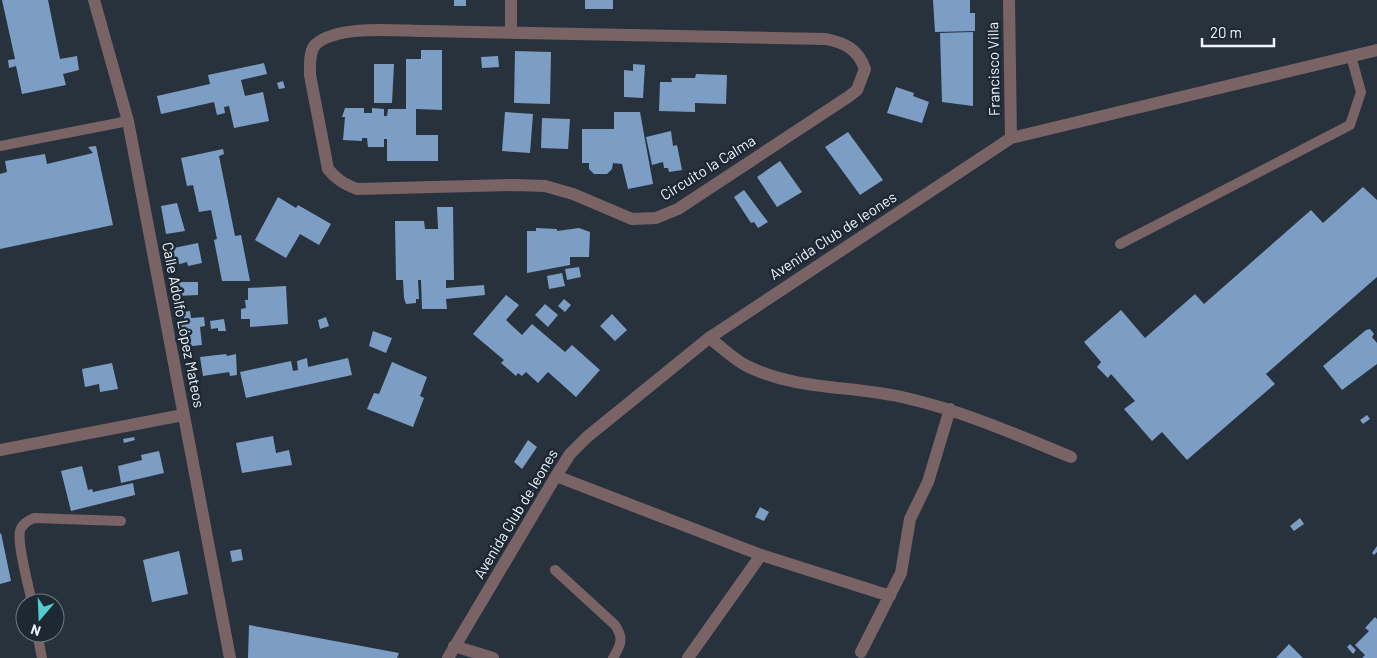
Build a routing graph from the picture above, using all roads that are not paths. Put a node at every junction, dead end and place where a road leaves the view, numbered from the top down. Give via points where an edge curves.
1 (94, 0) edge
2 (511, 0) edge
3 (1009, 0) edge
4 (511, 31) junction
5 (1377, 50) edge
6 (1351, 56) junction
7 (128, 121) junction
8 (1011, 138) junction
9 (0, 146) edge
10 (1120, 244) dead end
11 (709, 338) junction
12 (950, 409) junction
13 (183, 415) junction
14 (0, 450) edge
15 (1071, 458) dead end
16 (556, 476) junction
17 (121, 521) dead end
18 (761, 555) junction
19 (555, 570) dead end
20 (30, 593) edge
21 (890, 596) junction
22 (39, 643) edge
23 (454, 646) junction
24 (861, 652) dead end
25 (42, 658) edge
26 (230, 658) edge
27 (448, 658) edge
28 (493, 658) edge
29 (613, 658) edge
30 (688, 658) edge

1 - 7 street, Calle Adolfo López Mateos
2 - 4 street
3 - 8 street, Francisco Villa
4 - 4 street, Circuito la Calma via 342,32 314,46 310,75 328,169 335,177 357,189 545,186 632,219 656,218 678,209 848,97 857,90 865,69 857,52 826,39
5 - 6 street, Avenida Club de leones
6 - 8 street, Avenida Club de leones
6 - 10 lane via 1361,92 1350,125
7 - 9 lane
7 - 13 street, Calle Adolfo López Mateos
8 - 11 street, Avenida Club de leones
11 - 12 street via 747,366 781,380 903,397
11 - 16 street, Avenida Club de leones via 587,437 570,454
12 - 15 street
12 - 21 street via 928,482 910,519 905,560
13 - 14 street
13 - 26 street, Calle Adolfo López Mateos
16 - 18 street
16 - 23 street, Avenida Club de leones
17 - 20 lane via 34,518 28,521 22,526 20,539
18 - 21 street
18 - 30 street
19 - 29 lane via 615,624 622,635
21 - 24 street
22 - 25 lane
23 - 27 street, Avenida Club de leones
23 - 28 street

